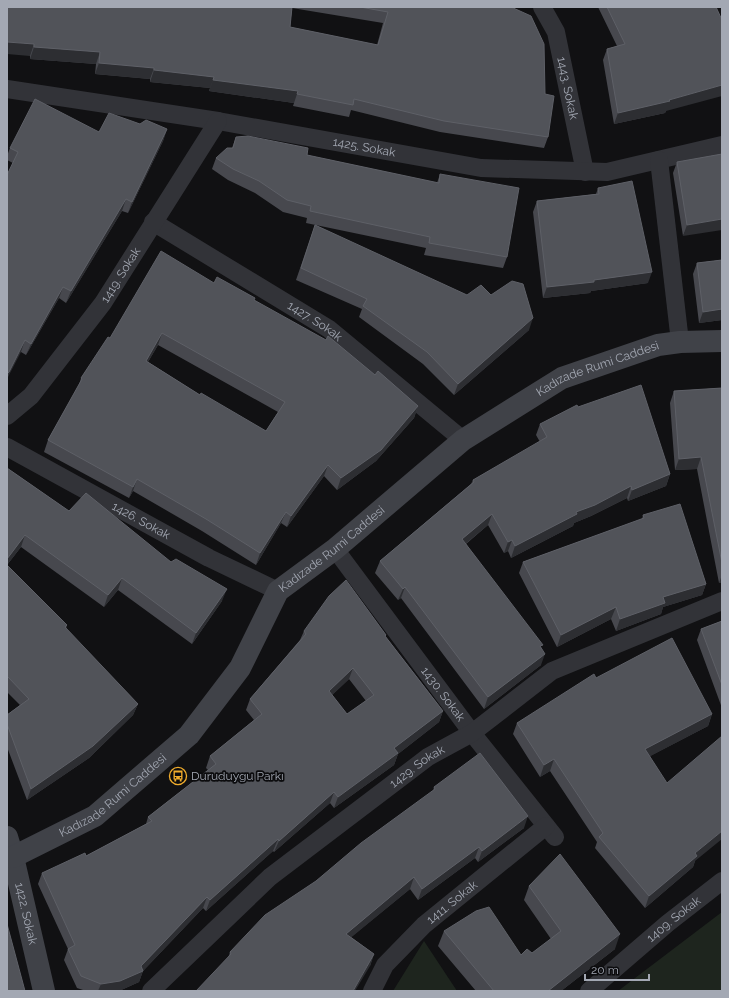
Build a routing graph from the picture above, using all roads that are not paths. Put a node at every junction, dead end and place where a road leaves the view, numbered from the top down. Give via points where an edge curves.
1 (542, 7) edge
2 (8, 92) edge
3 (218, 121) junction
4 (722, 145) edge
5 (659, 160) junction
6 (585, 172) junction
7 (153, 222) junction
8 (722, 341) edge
9 (680, 342) junction
10 (7, 416) edge
11 (463, 440) junction
12 (7, 446) edge
13 (335, 549) junction
14 (278, 591) junction
15 (722, 601) edge
16 (472, 733) junction
17 (550, 832) joint
18 (7, 837) edge
19 (10, 858) edge
20 (722, 881) edge
21 (44, 991) edge
22 (151, 991) edge
23 (372, 991) edge
24 (589, 991) edge

1 - 6 street, 1443. Sokak via 556,32
2 - 3 street, 1425. Sokak
3 - 6 street, 1425. Sokak via 481,168
3 - 7 street, 1419. Sokak
4 - 5 street, 1425. Sokak
5 - 6 street, 1425. Sokak via 607,172
5 - 9 street
7 - 10 street, 1419. Sokak via 103,303 31,396
7 - 11 street, 1427. Sokak via 329,329
8 - 9 street, Kadızade Rumi Caddesi
9 - 11 street, Kadızade Rumi Caddesi via 658,345 562,378
11 - 13 street, Kadızade Rumi Caddesi
12 - 14 street, 1426. Sokak via 209,558
13 - 14 street, Kadızade Rumi Caddesi
13 - 16 street, 1430. Sokak
14 - 19 street, Kadızade Rumi Caddesi via 240,668 188,735 95,816
15 - 16 street, 1429. Sokak via 552,671
16 - 17 street, 1430. Sokak
16 - 22 street, 1429. Sokak via 428,757 270,877
17 - 23 street, 1411. Sokak via 424,925 385,965
18 - 19 street, 1422. Sokak
19 - 21 street, 1422. Sokak
20 - 24 street, 1409. Sokak via 668,923

